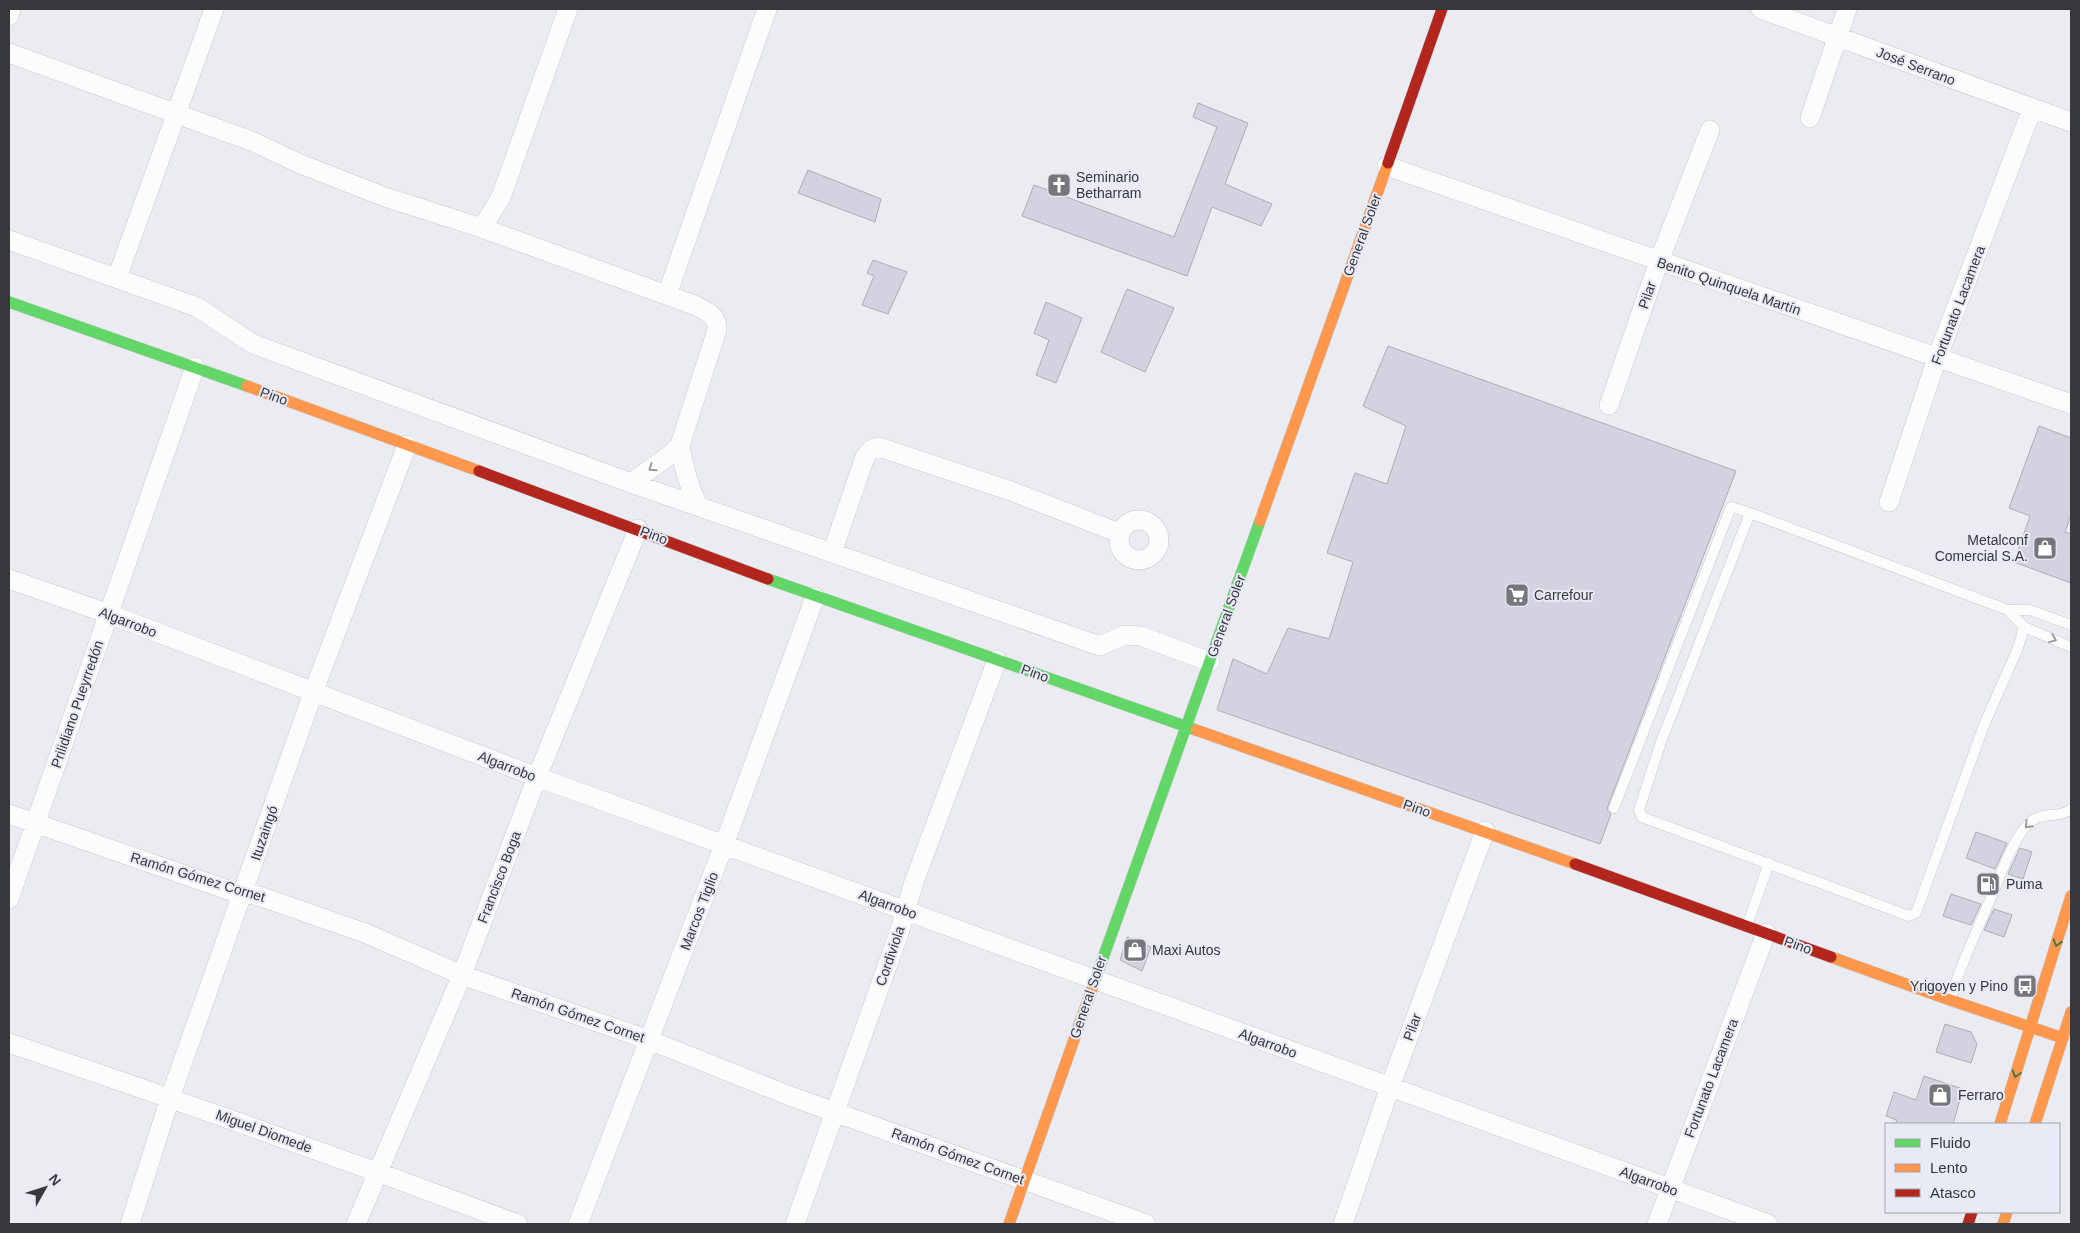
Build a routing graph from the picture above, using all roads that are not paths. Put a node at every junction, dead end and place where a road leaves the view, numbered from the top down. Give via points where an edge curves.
1 (11, 9) edge
2 (214, 9) edge
3 (568, 9) edge
4 (767, 9) edge
5 (1442, 9) edge
6 (1761, 9) edge
7 (1847, 9) edge
8 (9, 16) edge
9 (1838, 36) junction
10 (9, 53) edge
11 (2032, 109) junction
12 (176, 112) junction
13 (1810, 118) dead end
14 (2071, 122) edge
15 (1710, 130) dead end
16 (1387, 166) junction
17 (482, 228) junction
18 (9, 240) edge
19 (1659, 262) junction
20 (117, 278) junction
21 (667, 295) junction
22 (9, 302) edge
23 (1937, 358) junction
24 (195, 367) junction
25 (2071, 404) edge
26 (1609, 405) dead end
27 (407, 445) junction
28 (680, 445) junction
29 (631, 483) junction
30 (1889, 502) dead end
31 (698, 506) junction
32 (1750, 513) junction
33 (638, 529) junction
34 (1119, 534) dead end
35 (832, 553) junction
36 (9, 578) edge
37 (815, 597) junction
38 (2008, 610) junction
39 (109, 614) junction
40 (2071, 625) edge
41 (2024, 627) junction
42 (2071, 647) edge
43 (997, 660) junction
44 (1210, 662) junction
45 (313, 692) junction
46 (1187, 727) junction
47 (537, 778) junction
48 (1614, 808) dead end
49 (2071, 809) edge
50 (9, 814) edge
51 (35, 824) junction
52 (1484, 831) junction
53 (724, 845) junction
54 (1769, 863) junction
55 (243, 893) junction
56 (2071, 896) edge
57 (9, 899) edge
58 (905, 910) junction
59 (1747, 926) junction
60 (1766, 933) junction
61 (462, 975) junction
62 (1094, 980) junction
63 (1950, 1000) junction
64 (2071, 1012) edge
65 (2031, 1028) junction
66 (2063, 1038) junction
67 (648, 1040) junction
68 (9, 1044) edge
69 (1390, 1087) junction
70 (170, 1098) junction
71 (835, 1110) junction
72 (2000, 1123) edge
73 (2035, 1123) edge
74 (379, 1172) junction
75 (1025, 1180) junction
76 (1669, 1188) junction
77 (130, 1224) edge
78 (356, 1224) edge
79 (518, 1224) edge
80 (578, 1224) edge
81 (795, 1224) edge
82 (1009, 1224) edge
83 (1146, 1224) edge
84 (1342, 1224) edge
85 (1657, 1224) edge
86 (1768, 1224) edge

1 - 8 street
2 - 12 street
3 - 17 street via 501,197
4 - 21 street
5 - 16 street, General Soler
6 - 9 street, José Serrano
7 - 9 street
9 - 11 street, José Serrano
9 - 13 street
10 - 12 street
11 - 14 street, José Serrano
11 - 23 street, Fortunato Lacamera
12 - 17 street via 385,197
12 - 20 street
15 - 19 street, Pilar
16 - 19 street, Benito Quinquela Martín
16 - 44 street, General Soler
17 - 21 street
18 - 20 street
19 - 23 street, Benito Quinquela Martín
19 - 26 street, Pilar
20 - 29 street via 198,307 253,344
21 - 28 street via 712,314 717,324
22 - 24 street, Pino
23 - 25 street, Benito Quinquela Martín
23 - 30 street, Fortunato Lacamera
24 - 27 street, Pino
24 - 39 street, Prilidiano Pueyrredón
27 - 33 street, Pino
27 - 45 street, Ituzaingó
28 -> 29 street
28 - 31 street via 689,487
29 - 31 street
31 - 35 street
32 - 38 lane
32 - 48 lane via 1731,507
32 - 54 lane via 1661,742 1639,810 1642,817
33 - 37 street, Pino
33 - 47 street, Francisco Boga
34 - 35 street via 1011,491 879,447 865,457
35 - 44 street via 1100,646 1124,635 1141,636
36 - 39 street, Algarrobo
37 - 43 street, Pino
37 - 53 street, Marcos Tiglio
38 - 40 lane via 2030,610
38 - 41 lane
39 - 45 street, Algarrobo
39 - 51 street, Prilidiano Pueyrredón
41 -> 42 lane
41 - 54 lane via 1984,725 1916,914 1908,916
43 - 46 street, Pino
43 - 58 street, Cordiviola
44 - 46 street, General Soler
45 - 47 street, Algarrobo
45 - 55 street, Ituzaingó
46 - 52 street, Pino
46 - 62 street, General Soler
47 - 53 street, Algarrobo
47 - 61 street, Francisco Boga
49 -> 63 lane via 2058,816 2044,814 2033,820 2019,837 1958,974
50 - 51 street, Ramón Gómez Cornet
51 - 55 street, Ramón Gómez Cornet
51 - 57 street, Prilidiano Pueyrredón
52 - 59 street, Pino
52 - 69 street, Pilar
53 - 58 street, Algarrobo
53 - 67 street, Marcos Tiglio
54 - 59 lane
55 - 61 street, Ramón Gómez Cornet via 365,933
55 - 70 street, Ituzaingó
56 -> 65 street
58 - 62 street, Algarrobo
58 - 71 street, Cordiviola
59 - 60 street, Pino
60 - 63 street, Pino
60 - 76 street, Fortunato Lacamera
61 - 67 street, Ramón Gómez Cornet
61 - 74 street, Francisco Boga
62 - 69 street, Algarrobo
62 - 75 street, General Soler
63 - 65 street, Pino
64 - 66 street
65 - 66 street, Pino
65 -> 72 street
66 - 73 street
67 - 71 street, Ramón Gómez Cornet via 790,1096
67 - 80 street, Marcos Tiglio
68 - 70 street, Miguel Diomede
69 - 76 street, Algarrobo
69 - 84 street, Pilar
70 - 74 street, Miguel Diomede
70 - 77 street, Ituzaingó
71 - 75 street, Ramón Gómez Cornet
71 - 81 street, Cordiviola
74 - 78 street, Francisco Boga
74 - 79 street, Miguel Diomede
75 - 82 street, General Soler
75 - 83 street, Ramón Gómez Cornet
76 - 85 street, Fortunato Lacamera
76 - 86 street, Algarrobo

